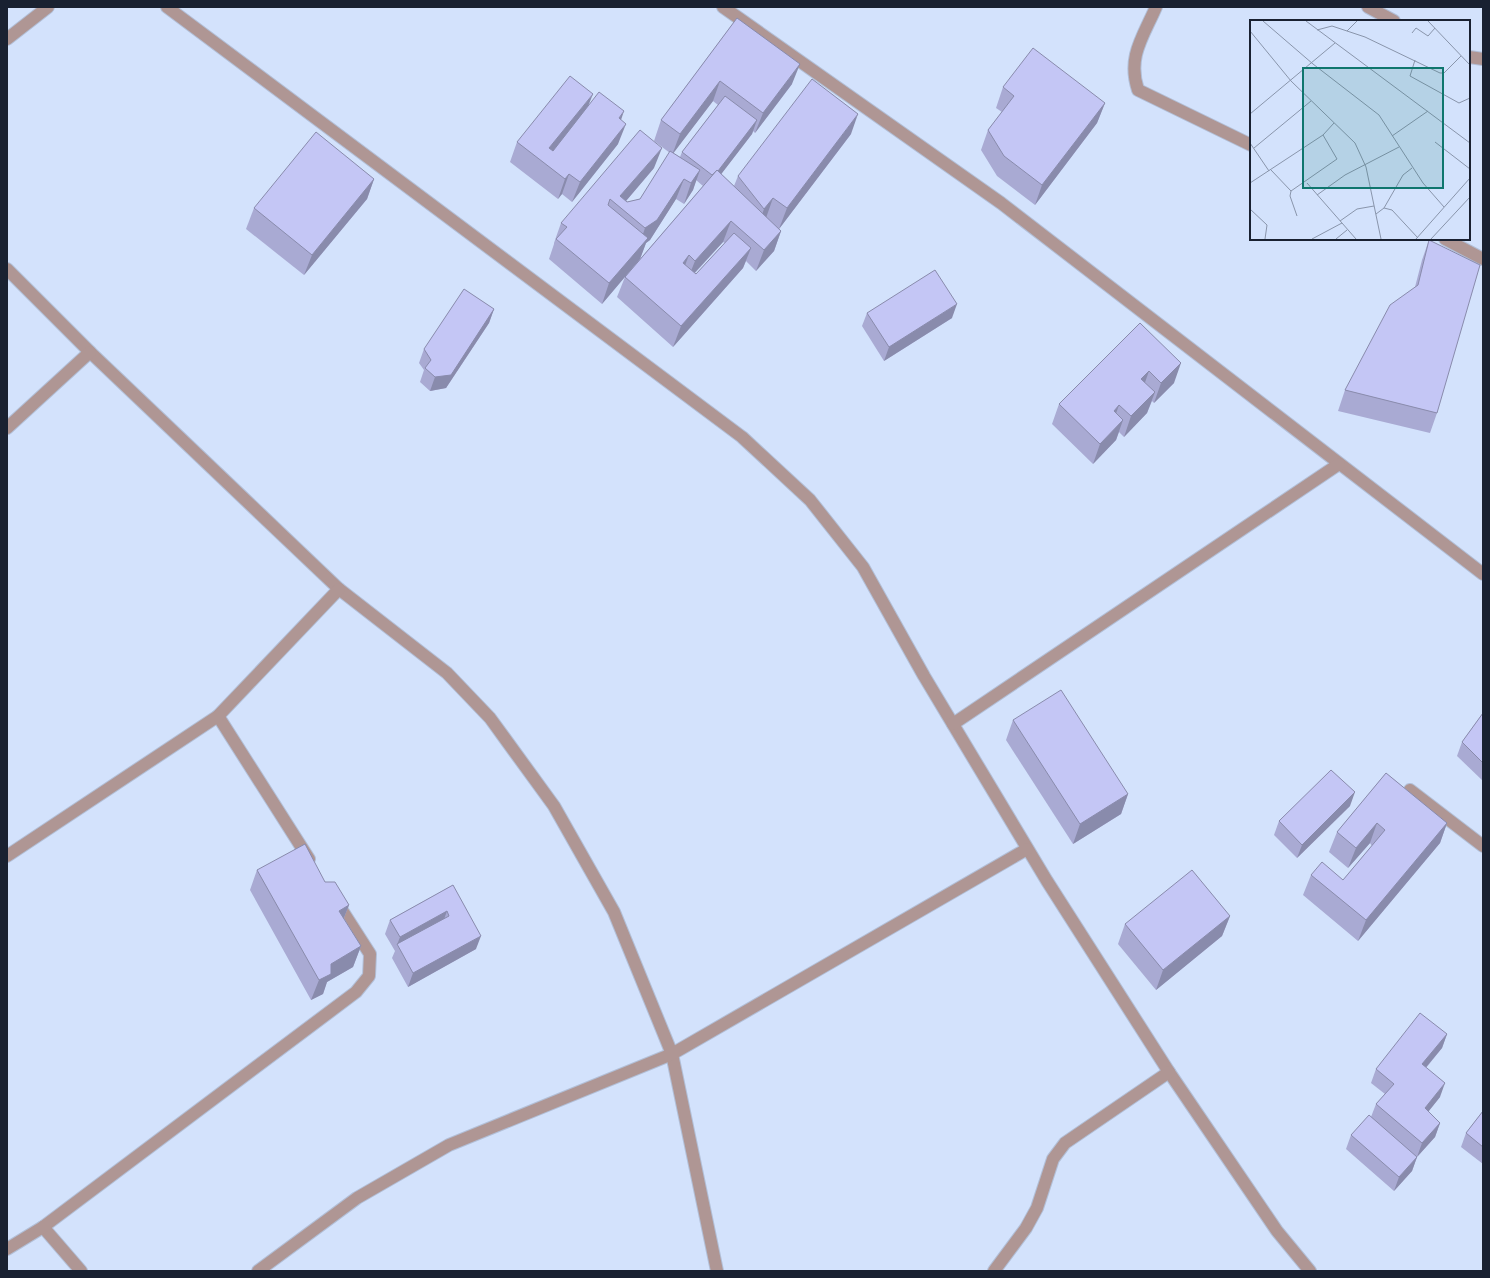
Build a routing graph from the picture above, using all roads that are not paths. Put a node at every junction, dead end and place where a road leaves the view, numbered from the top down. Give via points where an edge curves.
1 (48, 7) edge
2 (167, 7) edge
3 (723, 7) edge
4 (1156, 7) edge
5 (1368, 7) edge
6 (1392, 20) edge
7 (7, 39) edge
8 (1470, 57) edge
9 (1483, 59) edge
10 (1250, 145) edge
11 (1447, 240) edge
12 (1483, 259) edge
13 (7, 269) edge
14 (90, 352) junction
15 (7, 428) edge
16 (1339, 464) junction
17 (1483, 574) edge
18 (339, 589) junction
19 (218, 716) junction
20 (953, 724) junction
21 (1410, 790) dead end
22 (1483, 846) edge
23 (1027, 849) junction
24 (7, 856) edge
25 (315, 868) edge
26 (328, 888) edge
27 (672, 1054) junction
28 (1170, 1072) junction
29 (43, 1227) junction
30 (7, 1249) edge
31 (81, 1271) edge
32 (258, 1271) edge
33 (717, 1271) edge
34 (994, 1271) edge
35 (1310, 1271) edge

1 - 7 street
2 - 20 street via 742,437 810,500 863,566
3 - 16 street via 1001,203
4 - 10 street via 1135,55 1134,76 1138,90
5 - 6 street
8 - 9 street
11 - 12 street
13 - 14 street
14 - 15 street
14 - 18 street
16 - 17 street
16 - 20 street
18 - 19 street
18 - 27 street via 447,673 490,718 554,806 614,912
19 - 24 street
19 - 25 street
20 - 23 street
21 - 22 street
23 - 27 street
23 - 28 street
26 - 29 street via 370,954 369,976 356,992
27 - 32 street via 449,1145 357,1198
27 - 33 street
28 - 34 street via 1065,1143 1053,1159 1037,1208 1026,1228
28 - 35 street via 1277,1230
29 - 30 street
29 - 31 street

